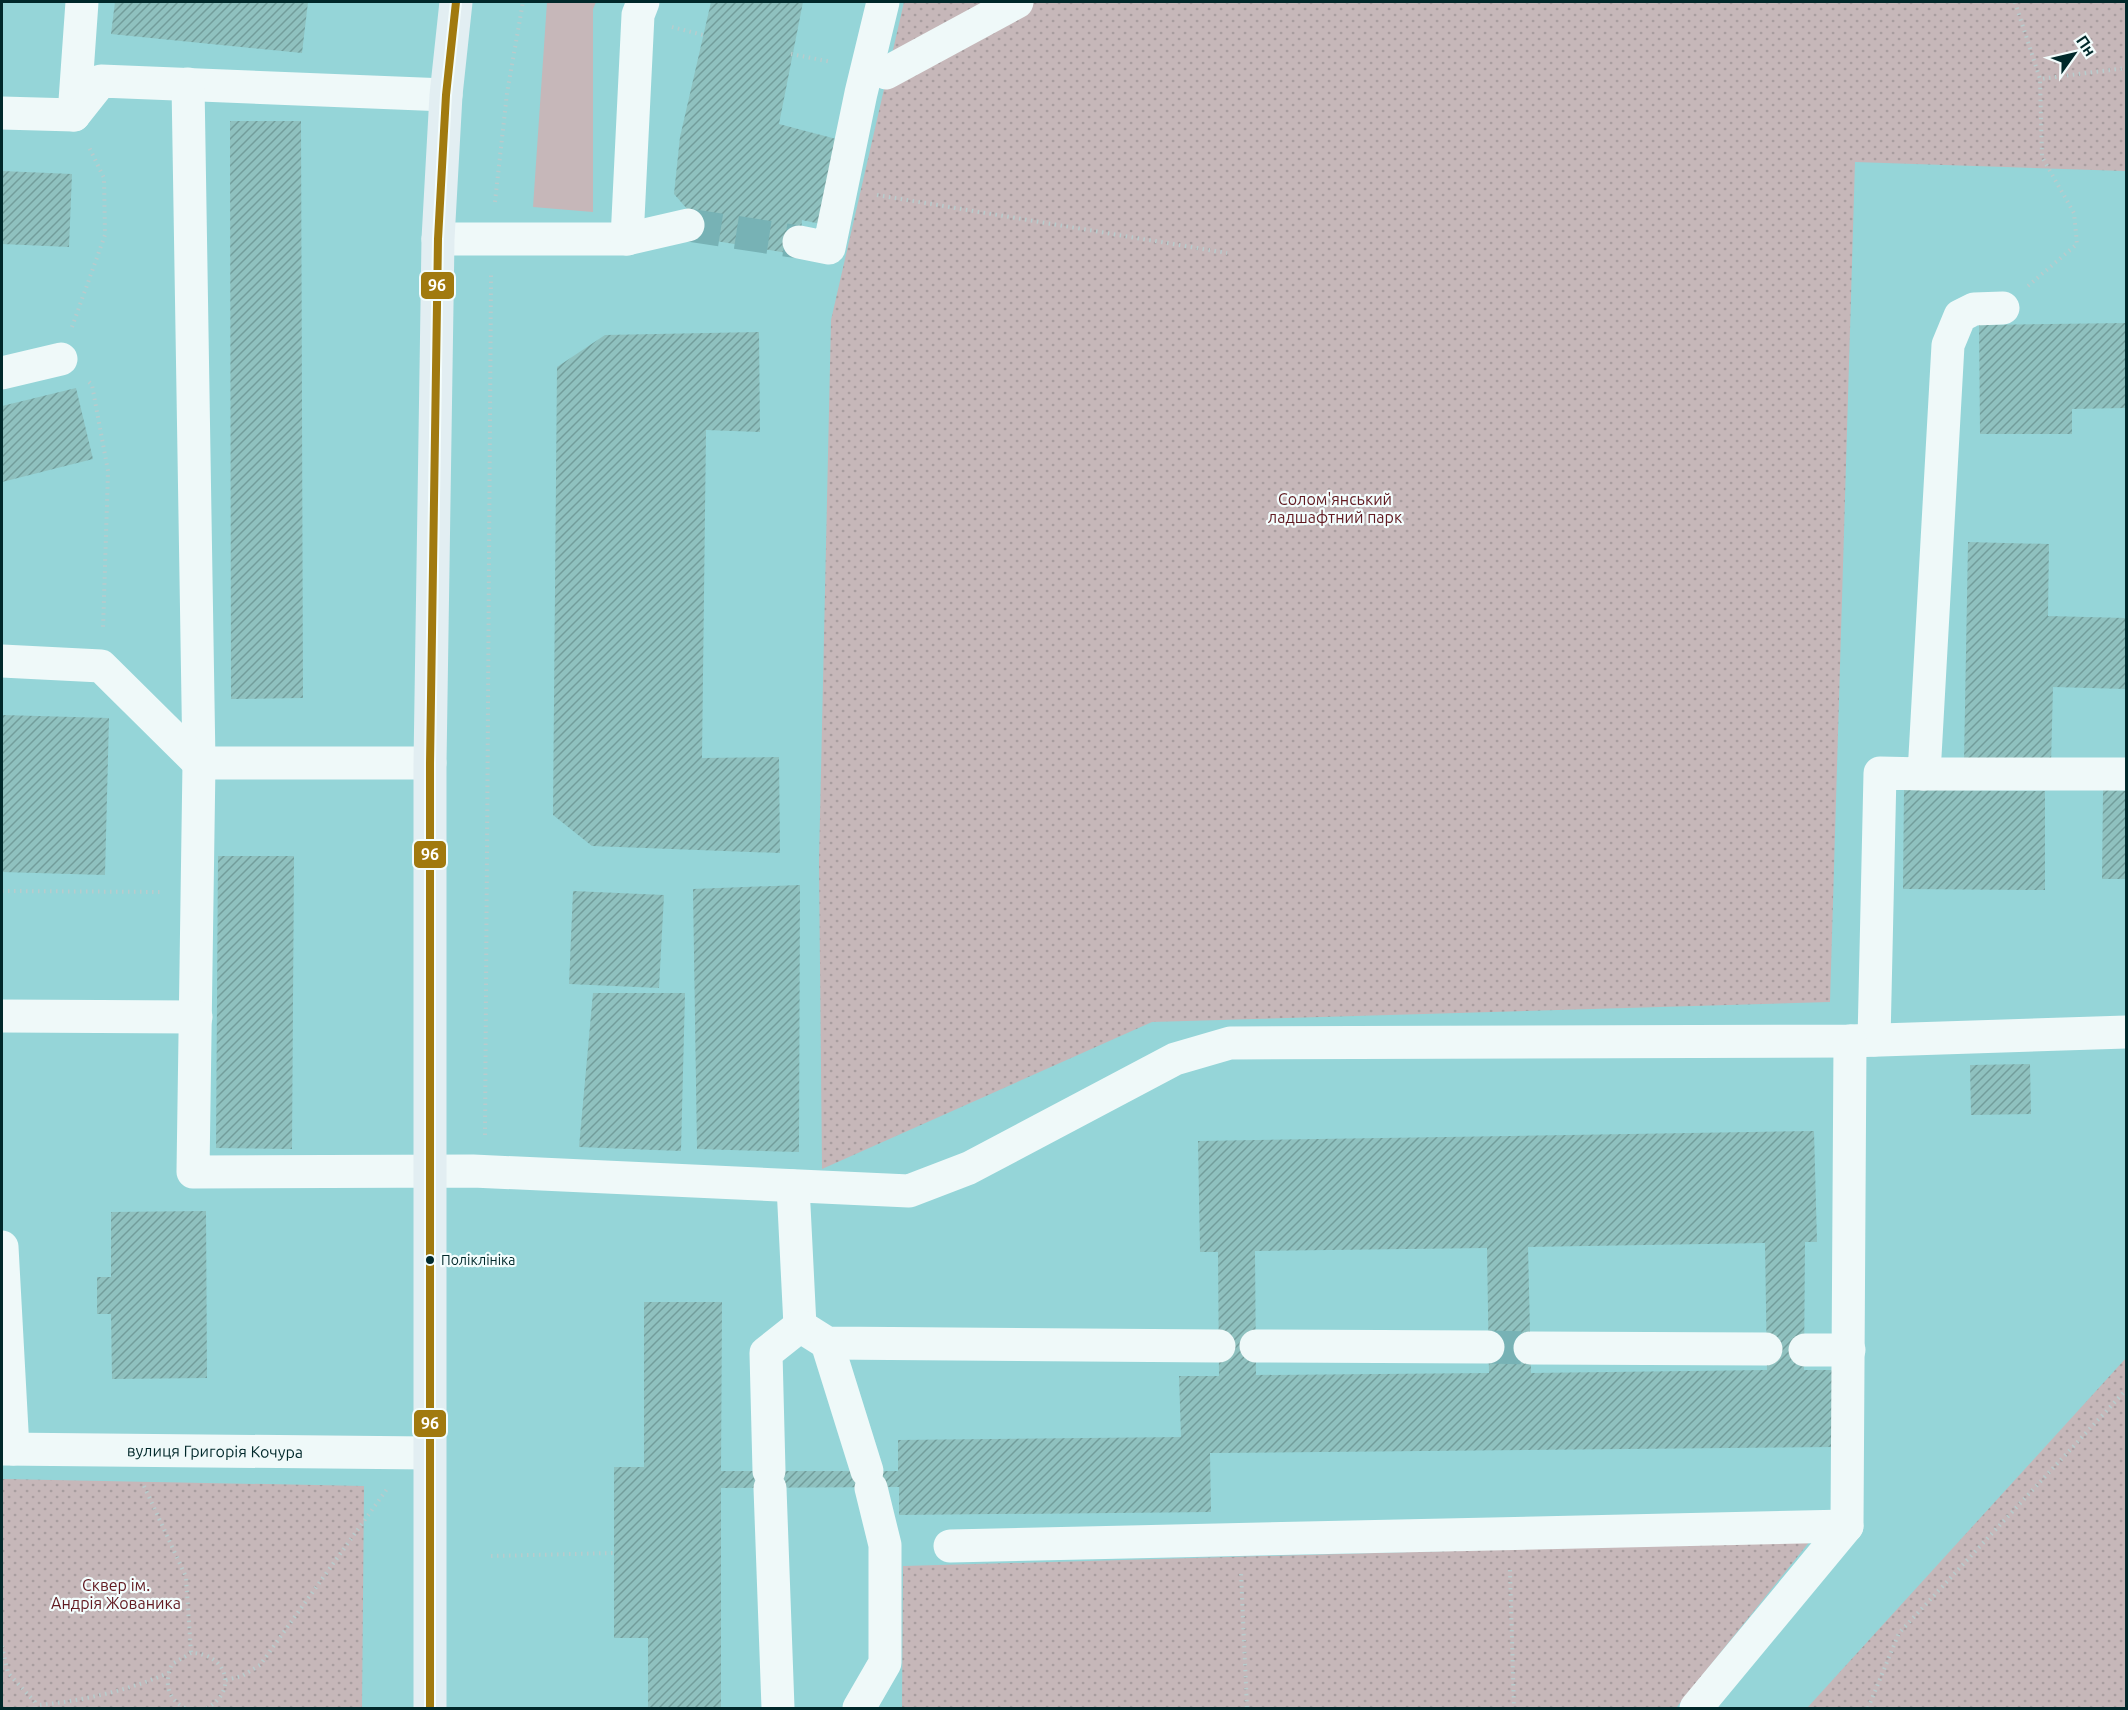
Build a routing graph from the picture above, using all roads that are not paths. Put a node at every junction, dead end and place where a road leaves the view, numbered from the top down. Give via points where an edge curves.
1 (82, 2) edge
2 (456, 2) edge
3 (643, 2) edge
4 (883, 2) edge
5 (1017, 2) edge
6 (879, 59) junction
7 (188, 84) junction
8 (446, 95) junction
9 (2, 113) edge
10 (74, 115) junction
11 (688, 225) tunnel mouth
12 (438, 239) junction
13 (627, 239) junction
14 (799, 242) tunnel mouth
15 (2002, 308) road end
16 (61, 359) road end
17 (2, 373) edge
18 (2, 661) edge
19 (199, 763) junction
20 (430, 763) junction
21 (1924, 774) junction
22 (2127, 774) edge
23 (2, 1016) edge
24 (196, 1017) junction
25 (2127, 1032) edge
26 (1862, 1040) junction
27 (430, 1171) junction
28 (793, 1186) junction
29 (2, 1247) edge
30 (814, 1334) junction
31 (1219, 1346) dead end
32 (1256, 1346) dead end
33 (1488, 1347) tunnel mouth
34 (1530, 1348) tunnel mouth
35 (1766, 1349) dead end
36 (1804, 1350) dead end
37 (1849, 1350) junction
38 (8, 1449) edge
39 (428, 1453) junction
40 (1847, 1526) junction
41 (950, 1546) dead end
42 (430, 1708) edge
43 (778, 1708) edge
44 (859, 1708) edge
45 (1696, 1708) edge

1 - 10 street
2 - 8 main road
3 - 13 street via 638,15
4 - 6 street
5 - 6 street
6 - 14 street via 861,93 829,248
7 - 8 street
7 - 10 street via 101,81
7 - 19 street
8 - 12 main road
9 - 10 street
11 - 13 street
12 - 13 street
12 - 20 main road
15 - 21 street via 1974,309 1960,316 1947,345
16 - 17 street
18 - 19 street via 101,666
19 - 20 street
19 - 24 street
20 - 27 main road
21 - 22 street
21 - 26 street via 1880,773
23 - 24 street
24 - 27 street via 193,1172
25 - 26 street
26 - 28 street via 1230,1043 1175,1059 969,1168 909,1191
26 - 37 street
27 - 28 street
27 - 39 main road
28 - 30 street
29 - 38 street
30 - 31 street
30 - 43 street via 766,1353
30 - 44 street via 869,1479 885,1545 885,1663
32 - 33 street
34 - 35 street
36 - 37 street
37 - 40 street
38 - 39 street, вулиця Григорія Кочура
39 - 42 main road
40 - 41 street
40 - 45 street

